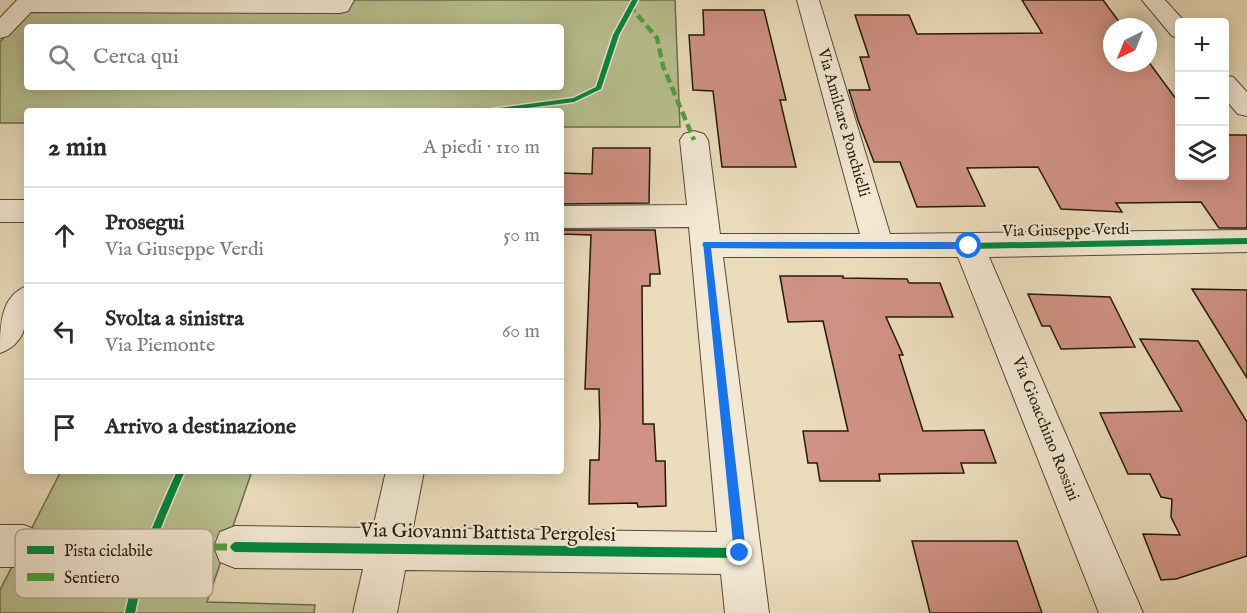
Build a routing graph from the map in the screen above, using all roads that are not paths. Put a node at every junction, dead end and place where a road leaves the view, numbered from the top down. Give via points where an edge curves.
1 (343, 0) edge
2 (808, 0) edge
3 (1153, 0) edge
4 (28, 3) edge
5 (1175, 26) edge
6 (0, 31) edge
7 (1229, 88) edge
8 (1247, 108) edge
9 (694, 140) dead end
10 (0, 211) edge
11 (24, 211) edge
12 (564, 217) edge
13 (704, 231) junction
14 (1247, 241) edge
15 (878, 245) junction
16 (969, 246) junction
17 (24, 303) edge
18 (0, 339) edge
19 (404, 474) edge
20 (235, 548) dead end
21 (388, 549) junction
22 (740, 553) junction
23 (375, 613) edge
24 (747, 613) edge
25 (1121, 613) edge

1 - 4 street via 340,6
2 - 15 street, Via Amilcare Ponchielli
3 - 5 street
4 - 6 street
7 - 8 street
9 - 13 street
10 - 11 street
12 - 13 street
13 - 15 street, Via Giuseppe Verdi
13 - 22 street
14 - 16 street, Via Giuseppe Verdi
15 - 16 street, Via Giuseppe Verdi
16 - 25 street, Via Gioacchino Rossini
17 - 18 street
19 - 21 street, Via Giovanni Battista Pergolesi
20 - 21 street, Via Giovanni Battista Pergolesi
21 - 22 street, Via Giovanni Battista Pergolesi
21 - 23 street, Via Giovanni Battista Pergolesi
22 - 24 street

